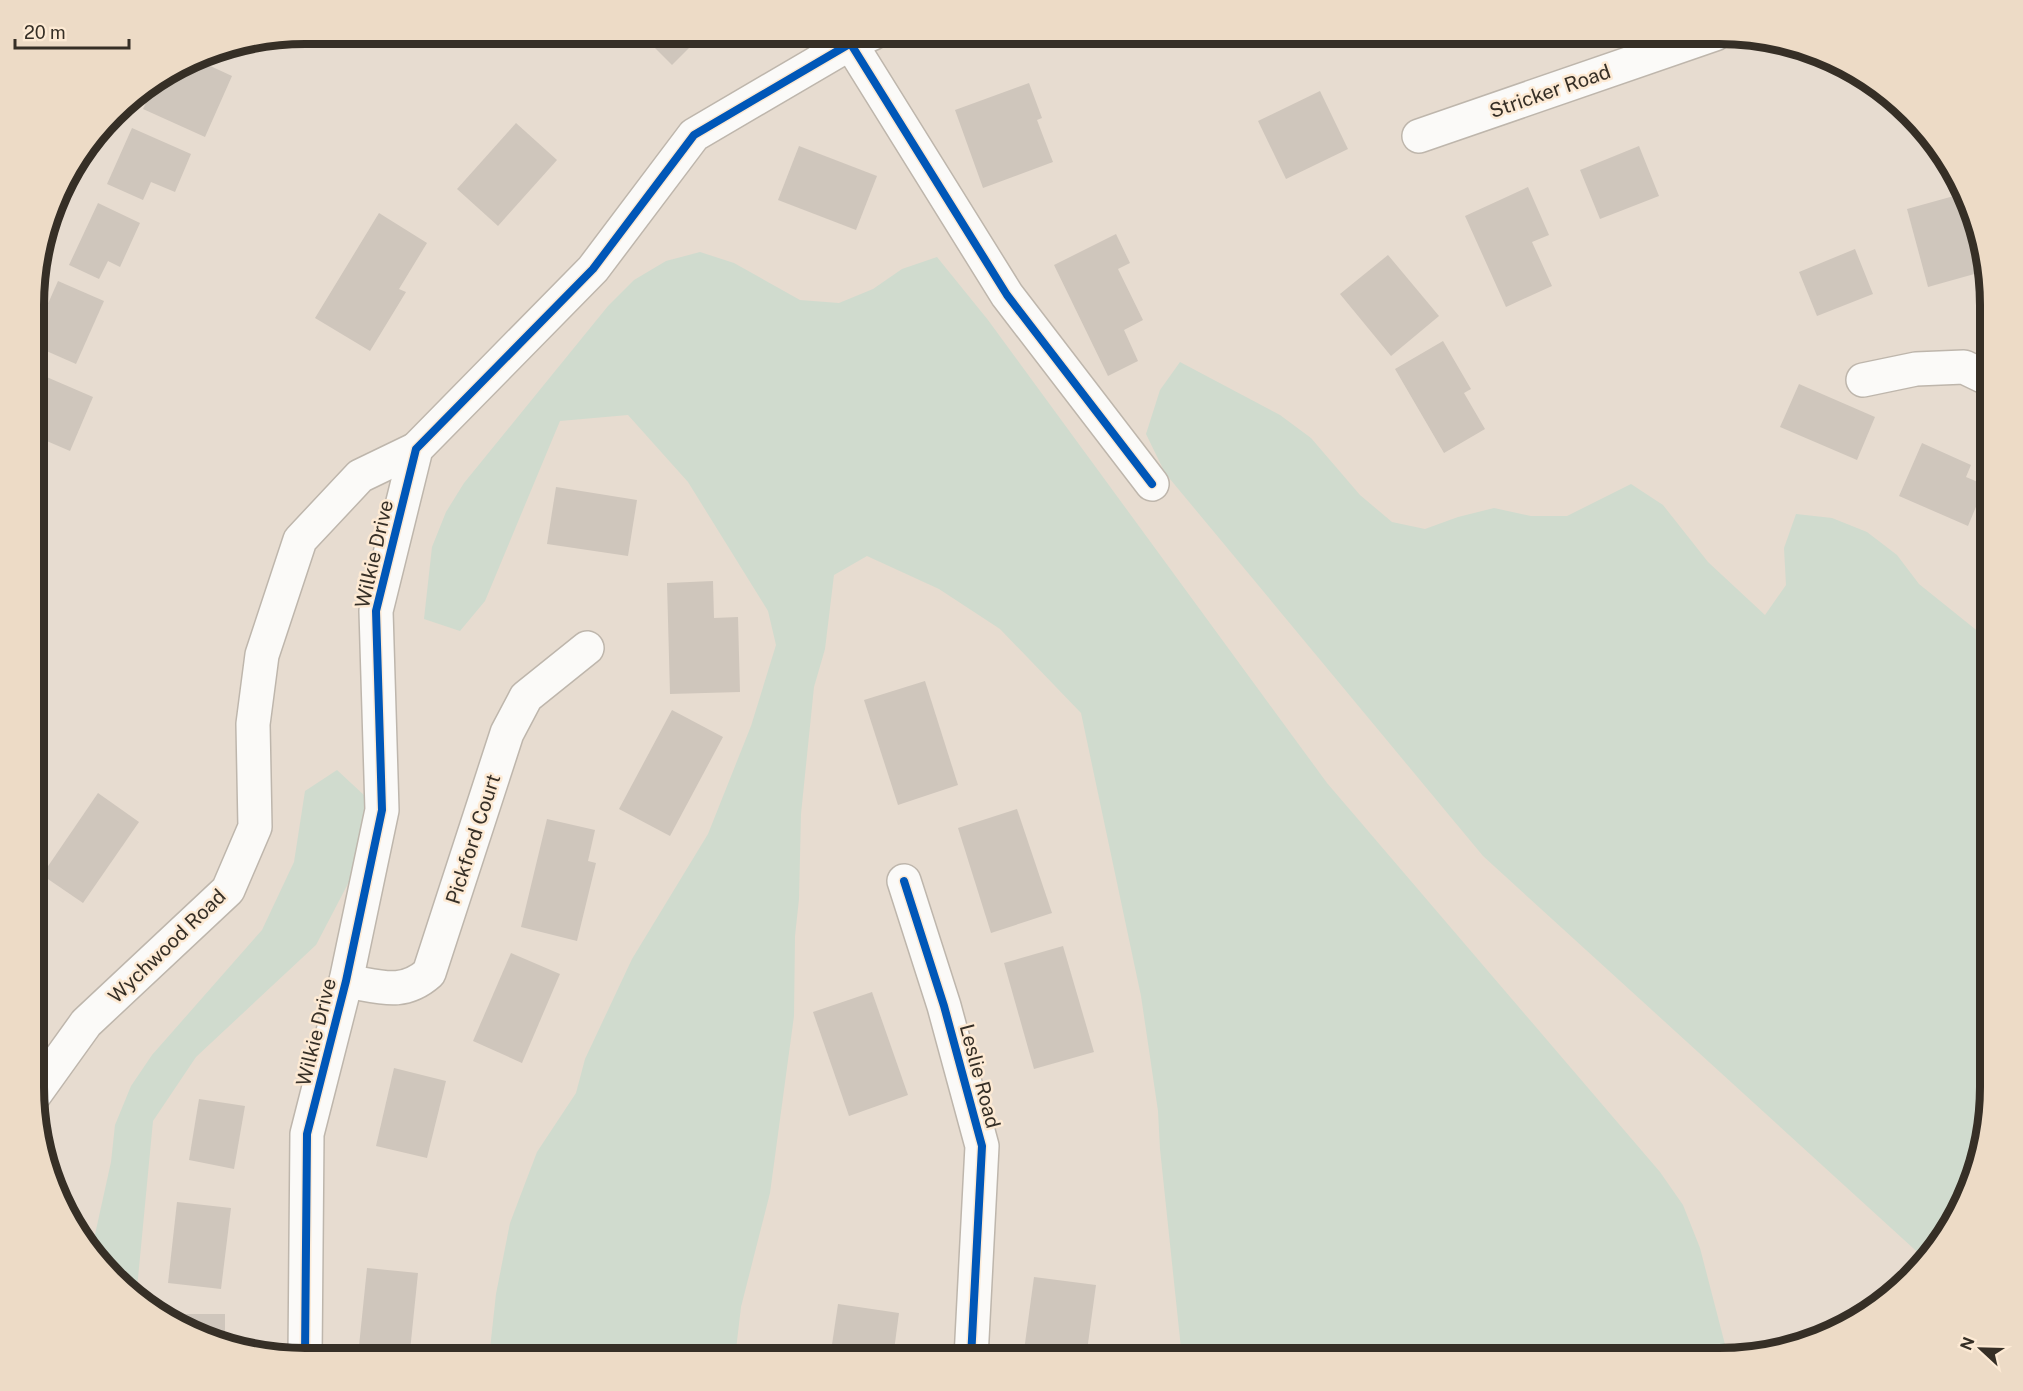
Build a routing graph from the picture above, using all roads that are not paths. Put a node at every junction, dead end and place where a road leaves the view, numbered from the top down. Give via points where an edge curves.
1 (843, 44) edge
2 (861, 44) edge
3 (1686, 44) edge
4 (1419, 136) dead end
5 (1980, 375) edge
6 (1863, 380) dead end
7 (416, 449) junction
8 (1152, 484) dead end
9 (586, 648) dead end
10 (904, 880) dead end
11 (346, 981) junction
12 (44, 1081) edge
13 (304, 1348) edge
14 (971, 1348) edge

1 - 7 street via 693,135 593,269
2 - 8 street via 1007,295
3 - 4 street, Stricker Road
5 - 6 street via 1964,367 1916,369
7 - 11 street, Wilkie Drive via 376,611 382,810
7 - 12 street, Wychwood Road via 360,476 300,540 262,655 253,724 255,827 228,890 86,1023
9 - 11 street, Pickford Court via 526,697 507,733 429,973 417,983 398,989
10 - 14 street, Leslie Road via 982,1146
11 - 13 street, Wilkie Drive via 307,1134

